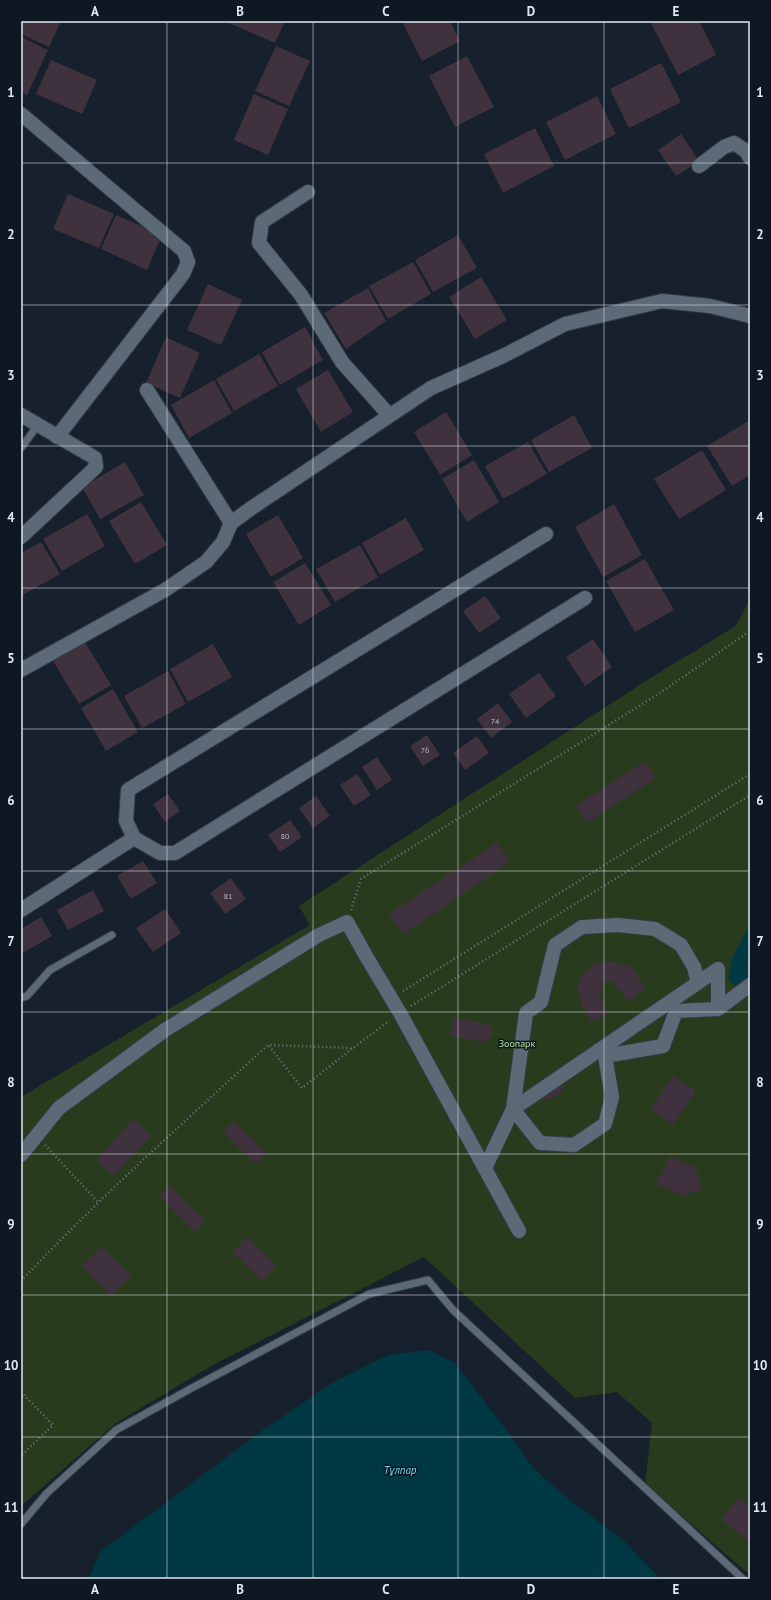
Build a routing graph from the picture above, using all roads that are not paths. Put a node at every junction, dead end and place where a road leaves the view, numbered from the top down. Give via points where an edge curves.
1 (21, 114) edge
2 (750, 158) edge
3 (699, 166) dead end
4 (308, 192) dead end
5 (750, 316) edge
6 (147, 390) dead end
7 (21, 415) edge
8 (389, 415) junction
9 (38, 425) junction
10 (57, 437) junction
11 (22, 445) edge
12 (231, 524) junction
13 (546, 534) dead end
14 (21, 537) edge
15 (585, 598) dead end
16 (21, 670) edge
17 (134, 838) junction
18 (21, 910) edge
19 (112, 935) dead end
20 (698, 983) junction
21 (750, 985) edge
22 (21, 998) edge
23 (718, 1009) junction
24 (513, 1109) junction
25 (21, 1155) edge
26 (485, 1168) junction
27 (519, 1231) dead end
28 (21, 1524) edge
29 (743, 1579) edge

1 - 10 street via 184,251 188,262 182,274
2 - 3 street via 746,151 734,143 724,147
4 - 8 street via 262,222 258,243 301,295 342,362
5 - 8 street via 710,306 662,301 565,324 503,356 431,388
6 - 12 street
7 - 9 street
8 - 12 street
9 - 10 street
9 - 11 lane
10 - 14 street via 95,458 96,468
12 - 16 street via 223,542 206,562 171,586
13 - 17 street via 128,790 126,821
15 - 17 street via 175,853 160,853
17 - 18 street
19 - 22 lane via 50,970 27,996
20 - 23 street via 718,969
20 - 24 street
20 - 24 street via 694,967 681,945 655,929 618,925 582,927 576,931 555,946 541,1002 526,1013
21 - 23 street
23 - 24 street via 676,1011 663,1046 606,1056 612,1097 605,1124 574,1145 540,1143
24 - 26 street
25 - 26 street via 59,1108 166,1030 319,935 347,922
26 - 27 street
28 - 29 lane via 48,1493 116,1430 370,1294 428,1280 453,1310

